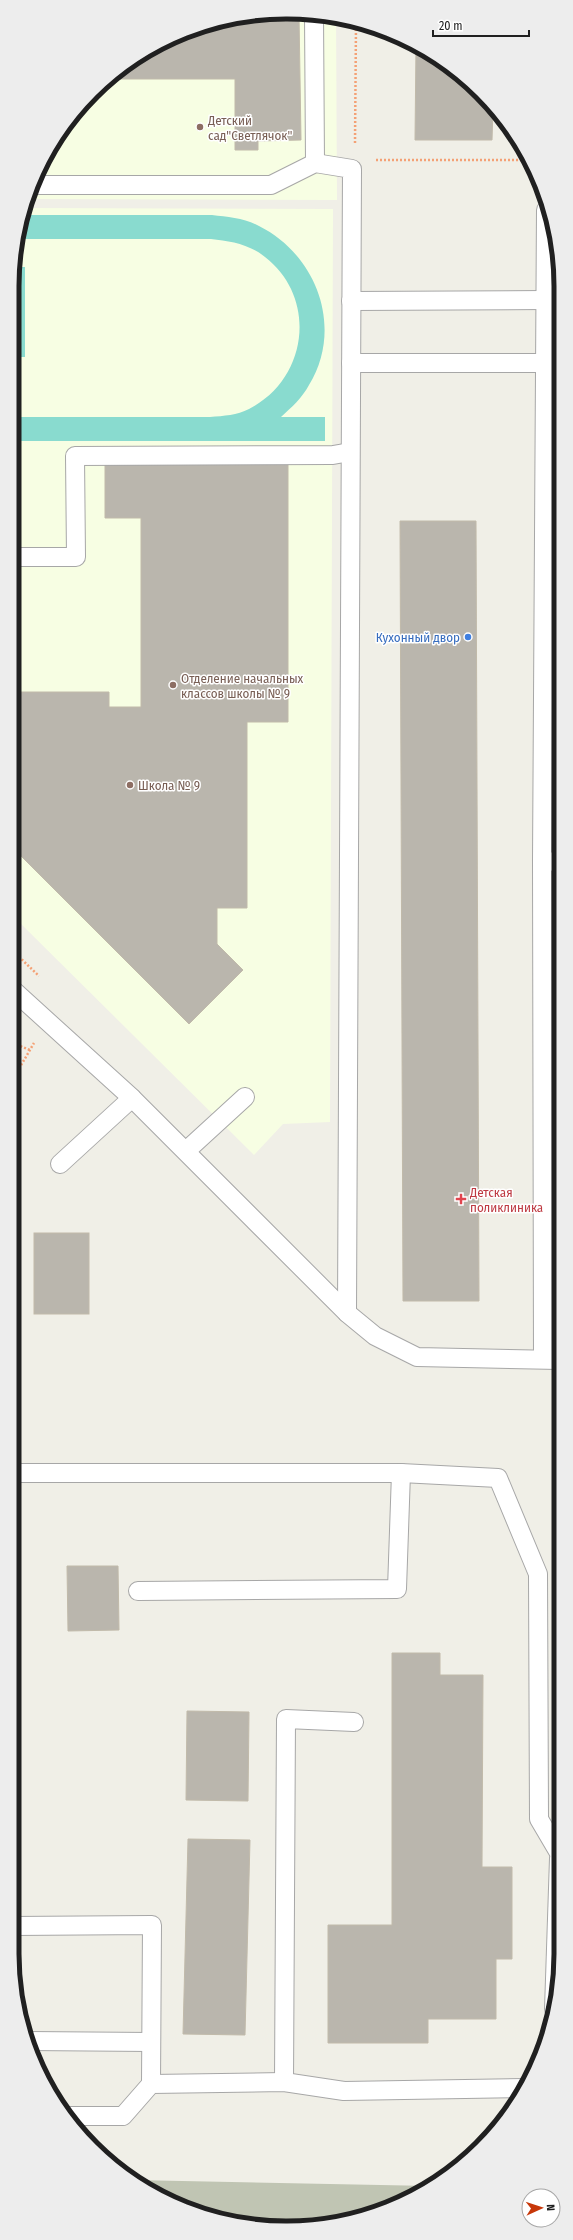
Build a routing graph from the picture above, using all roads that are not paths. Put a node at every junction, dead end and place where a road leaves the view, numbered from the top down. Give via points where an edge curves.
1 (314, 21) edge
2 (315, 163) junction
3 (39, 185) edge
4 (547, 224) edge
5 (351, 301) junction
6 (550, 309) edge
7 (351, 363) junction
8 (545, 363) junction
9 (350, 452) junction
10 (19, 557) edge
11 (550, 862) edge
12 (19, 995) edge
13 (245, 1097) dead end
14 (132, 1098) junction
15 (186, 1151) junction
16 (60, 1164) dead end
17 (347, 1313) junction
18 (551, 1360) edge
19 (19, 1473) edge
20 (401, 1473) junction
21 (138, 1591) dead end
22 (354, 1722) dead end
23 (554, 1844) edge
24 (19, 1926) edge
25 (34, 2041) edge
26 (151, 2042) junction
27 (284, 2082) junction
28 (151, 2084) junction
29 (517, 2088) edge
30 (74, 2116) edge

1 - 2 lane
2 - 3 lane via 272,185
2 - 5 lane via 354,164
4 - 6 lane
5 - 6 lane
5 - 7 lane
6 - 8 lane
7 - 8 lane
7 - 9 lane
8 - 11 lane
9 - 10 lane via 75,456 76,557
9 - 17 lane
11 - 18 lane
12 - 14 lane
13 - 15 lane
14 - 15 lane
14 - 16 lane
15 - 17 lane
17 - 18 lane via 375,1336 417,1357
19 - 20 lane
20 - 21 lane via 397,1589
20 - 23 lane via 498,1478 538,1574 539,1819
22 - 27 lane via 286,1720
24 - 26 lane via 152,1925
25 - 26 lane
26 - 28 lane
27 - 28 lane
27 - 29 lane via 344,2091
28 - 30 lane via 123,2116

